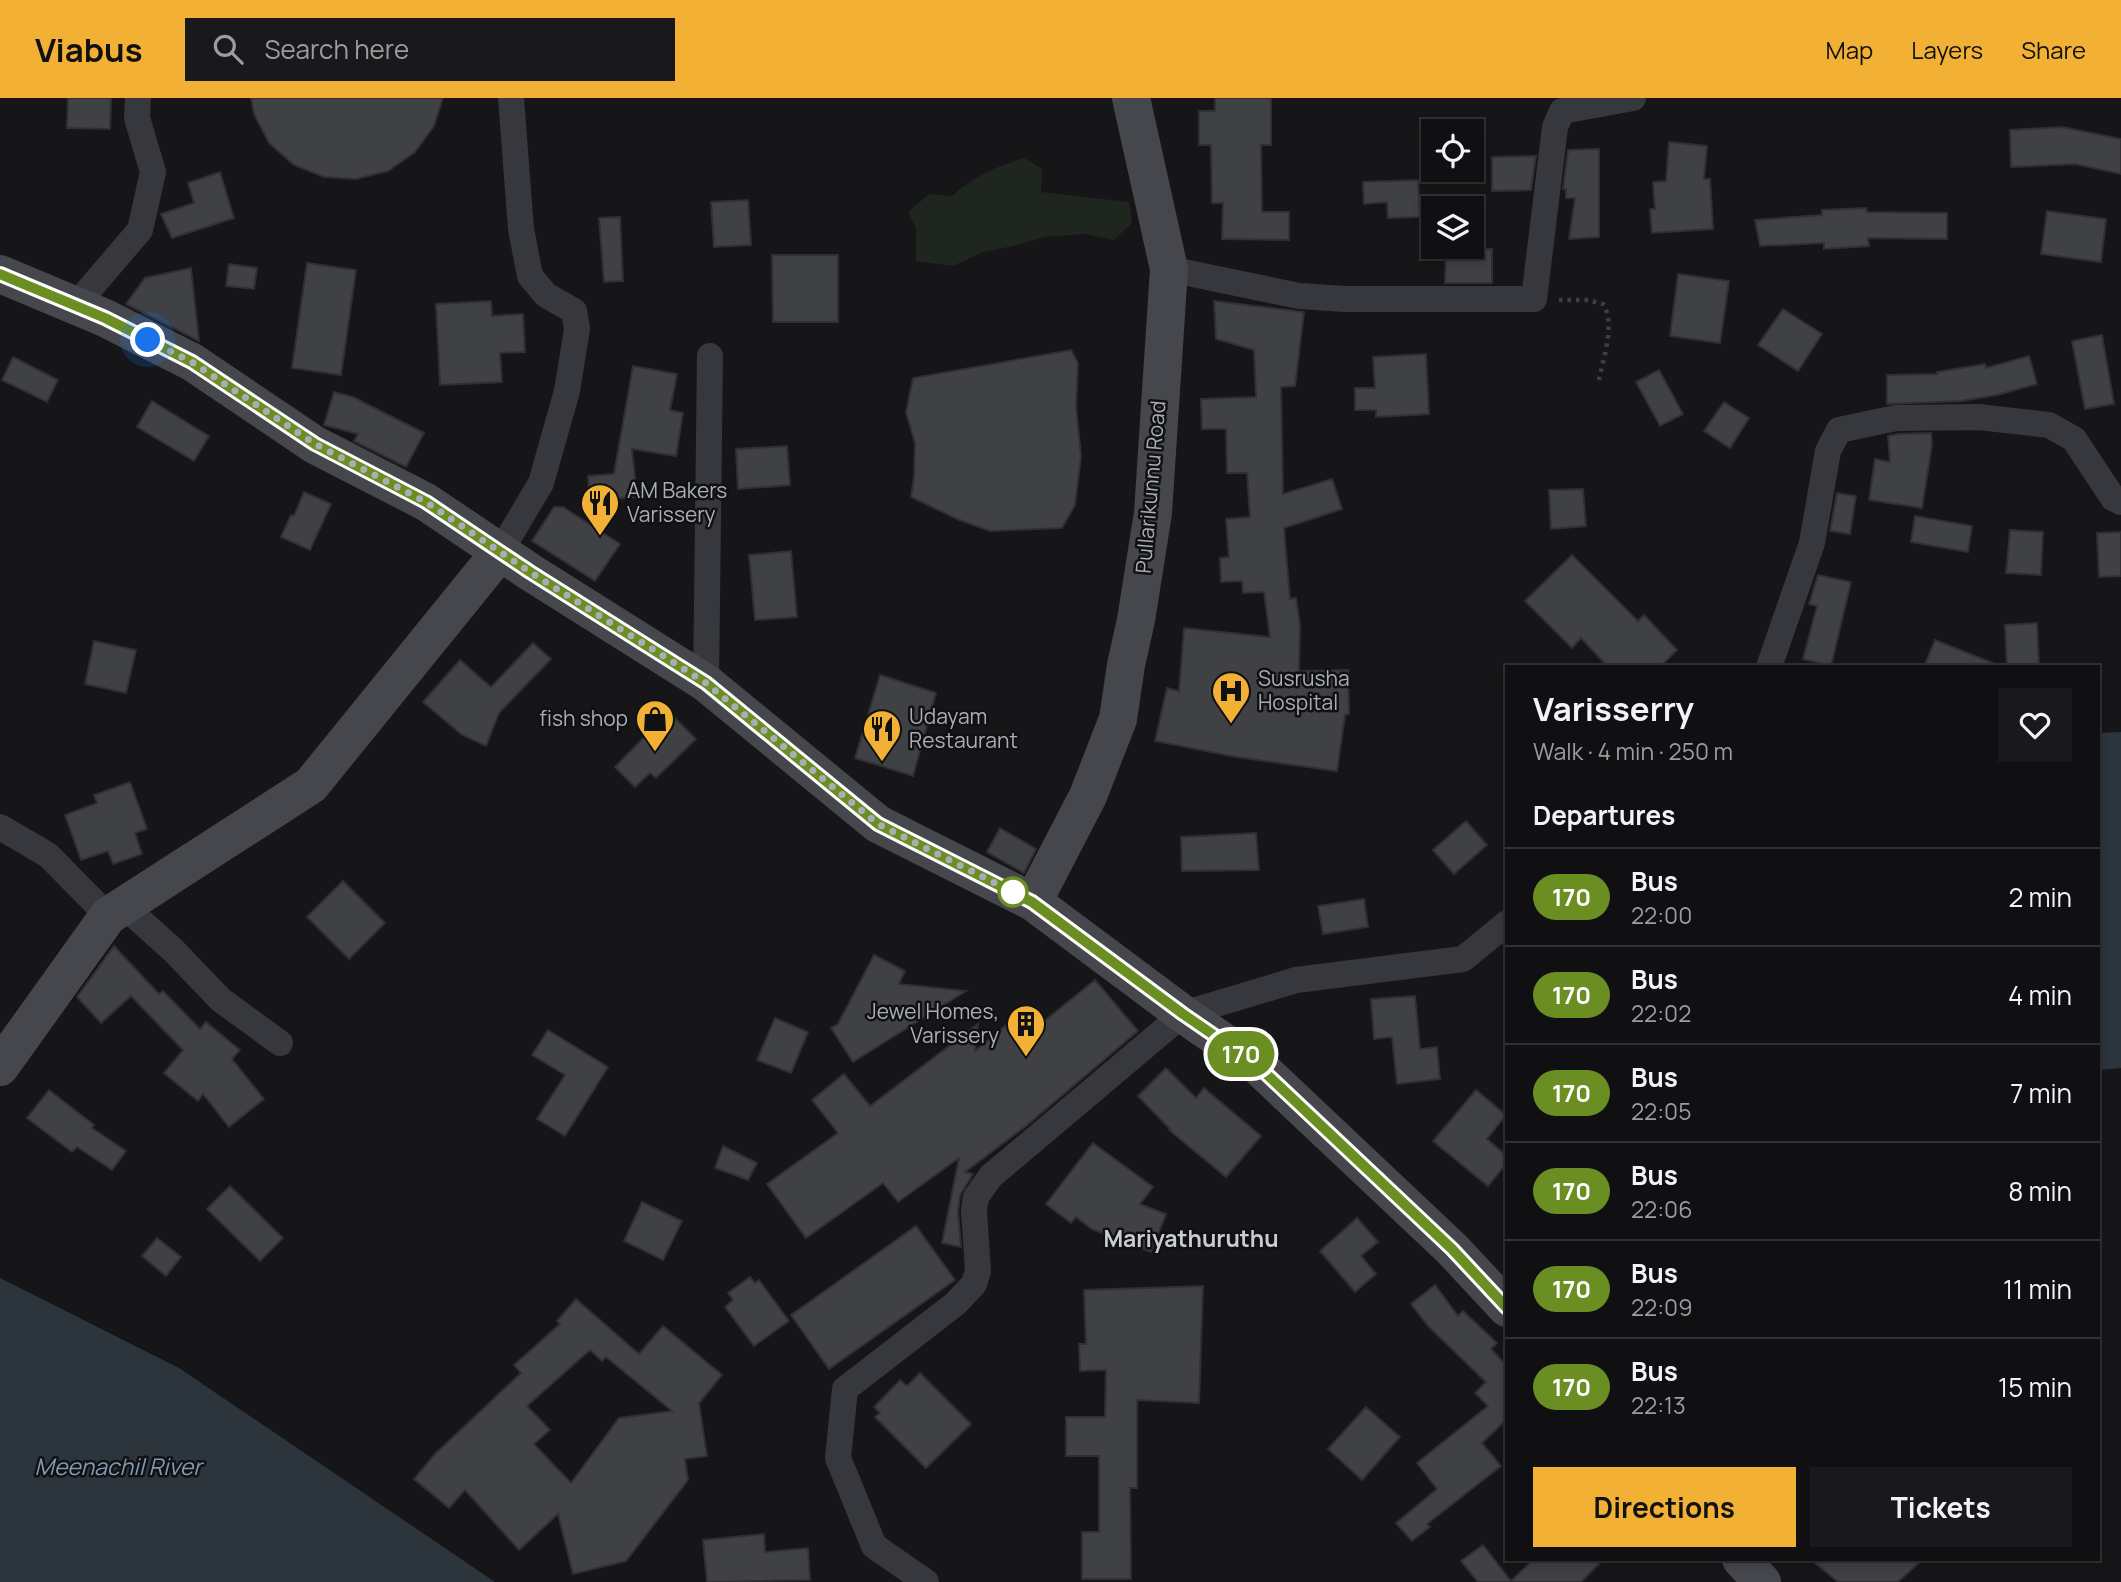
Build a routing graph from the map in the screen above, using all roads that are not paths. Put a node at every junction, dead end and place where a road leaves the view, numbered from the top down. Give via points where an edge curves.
1 (138, 98) edge
2 (510, 98) edge
3 (1131, 98) edge
4 (1633, 98) edge
5 (1169, 269) junction
6 (0, 274) edge
7 (75, 306) junction
8 (710, 356) dead end
9 (2121, 502) edge
10 (500, 552) junction
11 (1770, 665) edge
12 (706, 683) junction
13 (0, 827) edge
14 (1032, 902) junction
15 (116, 911) junction
16 (1505, 925) edge
17 (1183, 1014) junction
18 (280, 1043) dead end
19 (0, 1067) edge
20 (1505, 1306) edge
21 (1743, 1561) edge
22 (926, 1582) edge
23 (1762, 1582) edge

1 - 7 street via 137,118 153,172 140,230
2 - 10 street via 521,229 530,276 546,295 574,311 577,328 567,391 541,483
3 - 5 main road, Pullarikunnu Road
4 - 5 street via 1562,111 1555,127 1534,299 1334,299
5 - 14 main road, Pullarikunnu Road via 1153,513 1118,719 1088,796
6 - 7 main road
7 - 10 main road via 192,362 315,444 426,502
8 - 12 street
9 - 11 street via 2113,498 2074,439 2049,425 1979,417 1896,418 1839,430 1828,452 1812,542
10 - 12 main road
10 - 15 main road via 310,785
12 - 14 main road via 878,824
13 - 15 street via 48,855
14 - 17 main road
15 - 18 street via 173,950 221,1000
15 - 19 main road
16 - 17 street via 1463,960 1296,980
17 - 20 main road via 1289,1093
17 - 22 street via 991,1176 976,1197 978,1271 974,1284 955,1304 845,1389 838,1458 874,1546
21 - 23 main road

